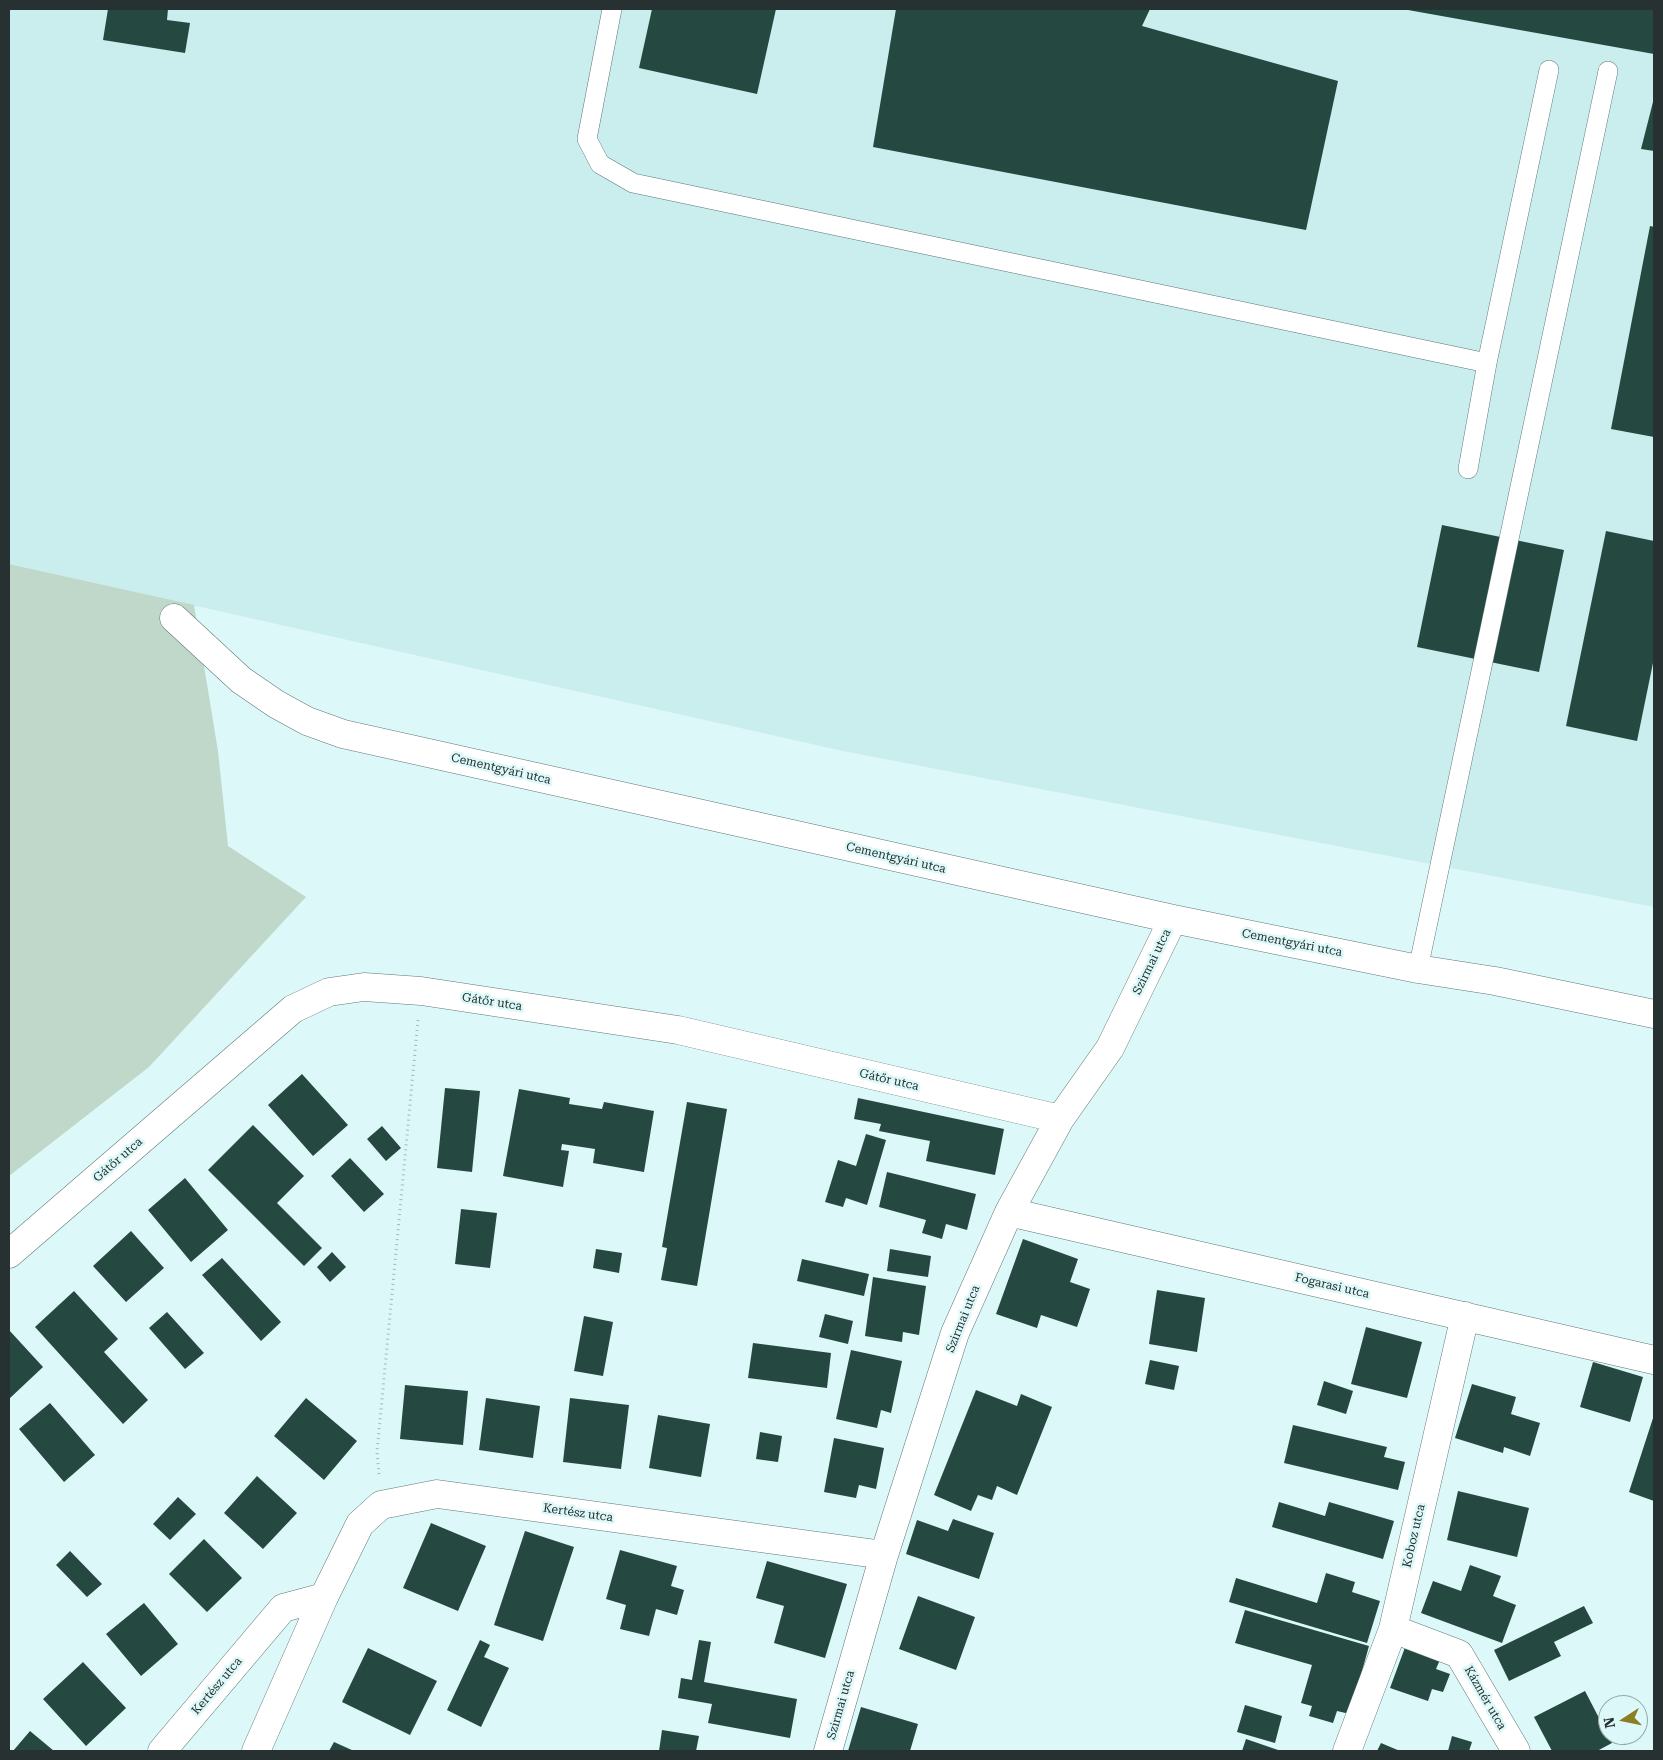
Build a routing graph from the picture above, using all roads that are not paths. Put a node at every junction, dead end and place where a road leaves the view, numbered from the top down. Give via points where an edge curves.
1 (612, 9) edge
2 (1550, 70) dead end
3 (1608, 71) dead end
4 (1487, 363) junction
5 (1468, 469) dead end
6 (174, 618) dead end
7 (1173, 919) junction
8 (1418, 969) junction
9 (1654, 1014) edge
10 (1060, 1119) junction
11 (1010, 1212) junction
12 (9, 1254) edge
13 (1465, 1316) junction
14 (1654, 1360) edge
15 (884, 1555) junction
16 (324, 1596) junction
17 (1393, 1628) junction
18 (162, 1751) edge
19 (256, 1751) edge
20 (828, 1751) edge
21 (1347, 1751) edge
22 (1516, 1751) edge

1 - 4 lane via 587,139 600,164 633,183
2 - 4 lane
3 - 8 lane
4 - 5 lane
6 - 7 street, Cementgyári utca via 248,685 307,721 343,734
7 - 8 street, Cementgyári utca
7 - 10 street, Szirmai utca via 1110,1048
8 - 9 street, Cementgyári utca
10 - 11 street, Szirmai utca
10 - 12 street, Gátőr utca via 678,1030 421,991 364,988 329,992 293,1009
11 - 13 street, Fogarasi utca
11 - 15 street, Szirmai utca via 955,1333
13 - 14 street, Fogarasi utca
13 - 17 street, Koboz utca
15 - 16 street, Kertész utca via 438,1494 381,1505 360,1524
15 - 20 street, Szirmai utca
16 - 18 street, Kertész utca via 283,1608
16 - 19 street
17 - 21 street, Koboz utca
17 - 22 street, Kázmér utca via 1459,1654

